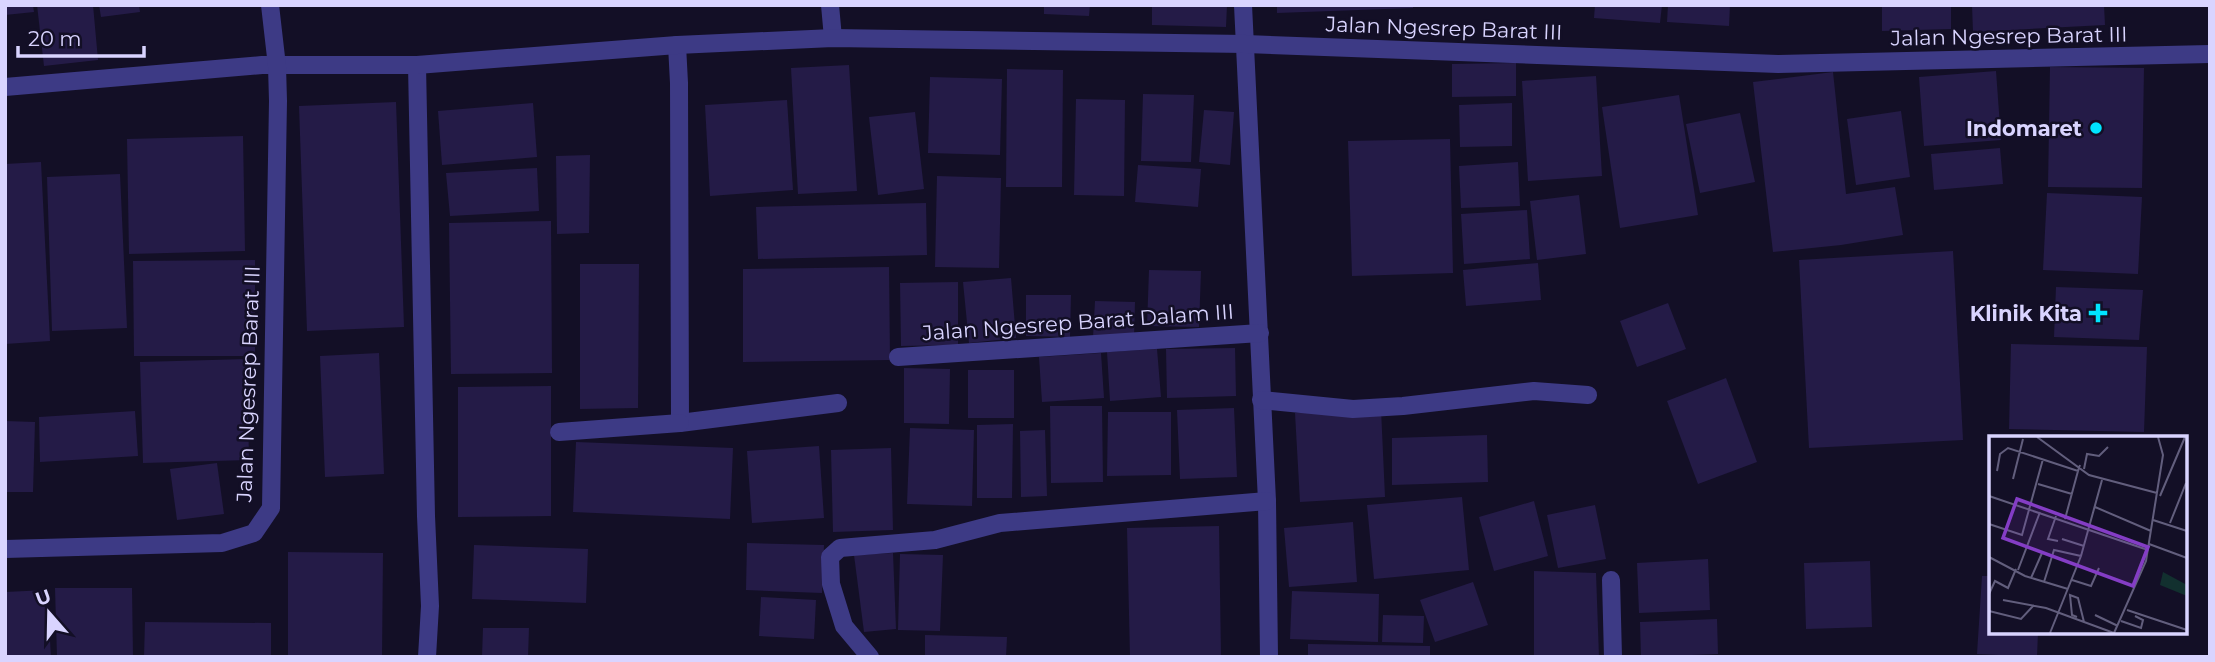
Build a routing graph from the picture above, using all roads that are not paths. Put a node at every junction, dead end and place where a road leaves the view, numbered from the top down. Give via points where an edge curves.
1 (270, 5) edge
2 (830, 5) edge
3 (1243, 5) edge
4 (833, 38) junction
5 (1246, 44) junction
6 (677, 45) junction
7 (2210, 54) edge
8 (418, 65) junction
9 (276, 66) junction
10 (5, 87) edge
11 (1260, 333) junction
12 (898, 357) dead end
13 (1588, 395) dead end
14 (1261, 400) junction
15 (838, 403) dead end
16 (680, 423) junction
17 (559, 432) dead end
18 (1267, 501) junction
19 (5, 549) edge
20 (1611, 580) dead end
21 (427, 657) edge
22 (870, 657) edge
23 (1269, 657) edge
24 (1613, 657) edge

1 - 9 street
2 - 4 street
3 - 5 street, Jalan Ngesrep Barat Dalam III
4 - 5 street, Jalan Ngesrep Barat III
4 - 6 street, Jalan Ngesrep Barat III
5 - 7 street, Jalan Ngesrep Barat III via 1777,64
5 - 11 street, Jalan Ngesrep Barat Dalam III
6 - 8 street, Jalan Ngesrep Barat III
6 - 16 street
8 - 9 street, Jalan Ngesrep Barat III
8 - 21 street via 430,606
9 - 10 street, Jalan Ngesrep Barat III
9 - 19 street, Jalan Ngesrep Barat III via 271,508 254,533 222,543
11 - 12 street, Jalan Ngesrep Barat Dalam III
11 - 14 street, Jalan Ngesrep Barat Dalam III
13 - 14 street via 1534,391 1353,409
14 - 18 street, Jalan Ngesrep Barat Dalam III
15 - 16 street
16 - 17 street
18 - 22 street via 1000,523 935,540 840,548 830,557 831,584 844,626
18 - 23 street, Jalan Ngesrep Barat Dalam III
20 - 24 street

